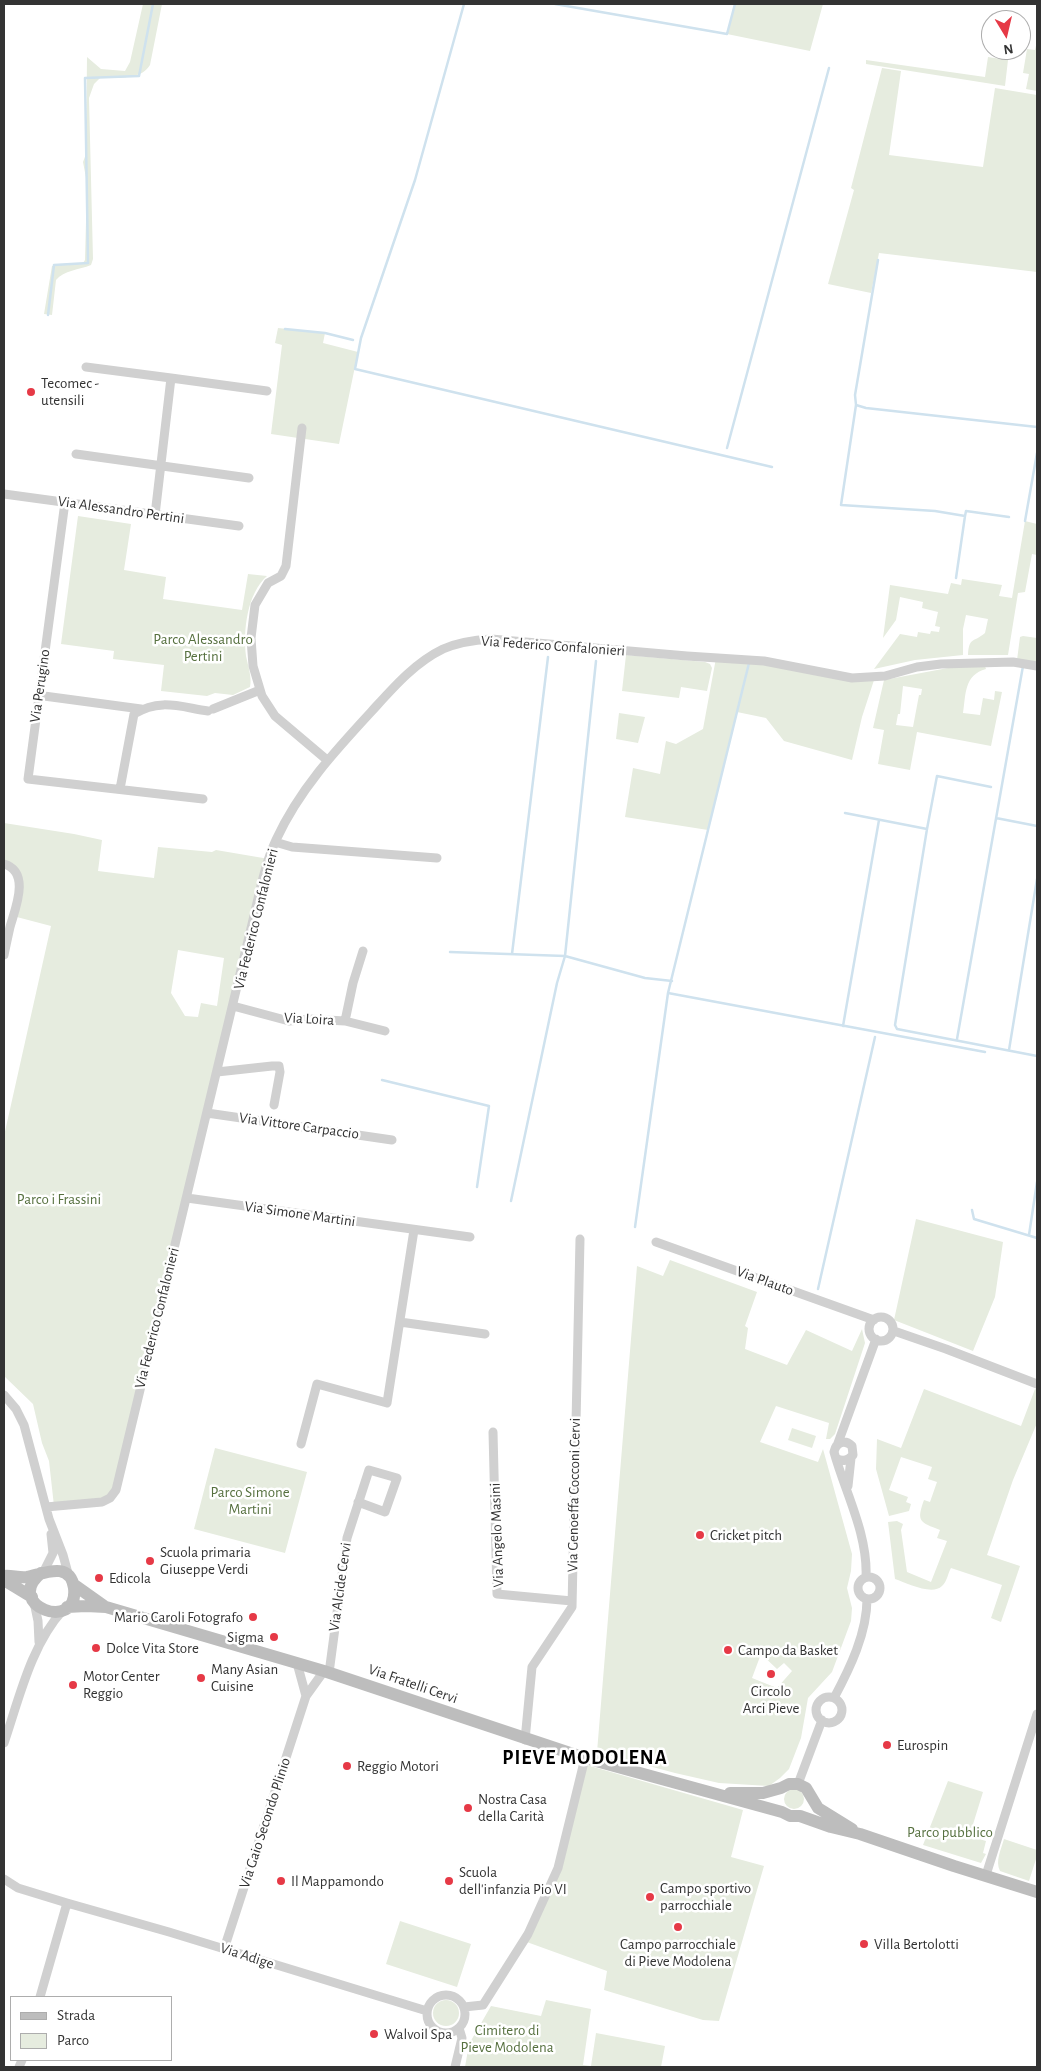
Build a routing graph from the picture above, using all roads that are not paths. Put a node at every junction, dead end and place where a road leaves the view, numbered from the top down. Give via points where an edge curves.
1 (86, 367) dead end
2 (171, 378) junction
3 (267, 391) dead end
4 (302, 428) dead end
5 (76, 454) dead end
6 (162, 465) junction
7 (249, 478) dead end
8 (4, 494) edge
9 (65, 502) junction
10 (155, 516) junction
11 (239, 526) dead end
12 (1037, 666) edge
13 (260, 690) junction
14 (44, 696) dead end
15 (141, 709) junction
16 (327, 760) junction
17 (120, 790) junction
18 (203, 799) dead end
19 (275, 842) junction
20 (437, 858) dead end
21 (4, 864) edge
22 (363, 951) dead end
23 (4, 954) edge
24 (233, 1006) junction
25 (345, 1021) junction
26 (385, 1031) dead end
27 (217, 1072) junction
28 (274, 1105) dead end
29 (207, 1112) junction
30 (392, 1140) dead end
31 (187, 1198) junction
32 (414, 1230) junction
33 (470, 1237) dead end
34 (580, 1239) dead end
35 (656, 1242) dead end
36 (874, 1320) junction
37 (400, 1322) junction
38 (894, 1331) junction
39 (486, 1334) dead end
40 (876, 1339) junction
41 (1037, 1384) edge
42 (4, 1395) edge
43 (850, 1410) junction
44 (494, 1432) dead end
45 (838, 1443) junction
46 (301, 1444) dead end
47 (850, 1444) junction
48 (836, 1458) junction
49 (851, 1458) junction
50 (849, 1496) junction
51 (358, 1502) junction
52 (46, 1507) junction
53 (49, 1519) junction
54 (43, 1572) junction
55 (866, 1577) junction
56 (4, 1578) edge
57 (71, 1581) junction
58 (867, 1599) junction
59 (33, 1600) junction
60 (572, 1601) junction
61 (65, 1608) junction
62 (106, 1608) junction
63 (39, 1642) junction
64 (297, 1663) junction
65 (326, 1672) junction
66 (306, 1696) junction
67 (834, 1698) junction
68 (1037, 1718) edge
69 (822, 1720) junction
70 (524, 1740) junction
71 (4, 1743) edge
72 (584, 1758) junction
73 (798, 1784) junction
74 (781, 1788) junction
75 (709, 1792) junction
76 (810, 1796) junction
77 (782, 1812) junction
78 (800, 1816) junction
79 (860, 1834) junction
80 (986, 1875) junction
81 (4, 1878) edge
82 (1037, 1892) edge
83 (67, 1904) junction
84 (224, 1949) junction
85 (40, 1996) edge
86 (464, 2007) junction
87 (427, 2012) junction
88 (459, 2028) junction
89 (455, 2067) edge

1 - 2 street
2 - 3 street
2 - 6 street
4 - 13 street via 286,566 281,576 268,584 255,605 251,638 253,666
5 - 6 street
6 - 7 street
6 - 10 street
8 - 9 street, Via Alessandro Pertini
9 - 10 street, Via Alessandro Pertini
9 - 17 street, Via Perugino via 28,779
10 - 11 street, Via Alessandro Pertini
12 - 16 street, Via Federico Confalonieri via 1013,662 941,664 885,676 852,678 764,661 510,640 471,640 442,650 415,668
13 - 15 street, Via Perugino via 211,710 163,704
13 - 16 street via 275,716
14 - 15 street, Via Perugino
15 - 17 street via 134,714
16 - 19 street, Via Federico Confalonieri via 299,798
17 - 18 street, Via Perugino
19 - 20 street via 292,847
19 - 24 street, Via Federico Confalonieri
21 - 23 street via 10,866 18,878 20,893
22 - 25 street
24 - 25 street, Via Loira via 289,1020
24 - 27 street, Via Federico Confalonieri
25 - 26 street, Via Loira
27 - 28 street via 279,1066
27 - 29 street, Via Federico Confalonieri
29 - 30 street, Via Vittore Carpaccio
29 - 31 street, Via Federico Confalonieri
31 - 32 street, Via Simone Martini
31 - 52 street, Via Federico Confalonieri via 116,1490 102,1502
32 - 33 street, Via Simone Martini
32 - 37 street
34 - 60 street, Via Genoeffa Cocconi Cervi
35 - 36 street, Via Plauto
36 - 38 street, Via Plauto via 888,1319
36 - 40 street via 870,1329
37 - 39 street
37 - 46 street via 387,1403 317,1384
38 - 40 street via 886,1340
38 - 41 street, Via Plauto
40 - 43 street
42 - 52 street via 21,1420
43 - 45 street
43 - 47 street
44 - 60 street, Via Angelo Masini via 497,1594
45 - 47 street
45 - 48 street via 834,1448
47 - 49 street
48 - 49 street via 842,1461
48 - 50 street
49 - 50 street
50 - 55 street via 866,1561
51 - 51 street, Via Alcide Cervi via 368,1470 397,1478 385,1512
51 - 65 street, Via Alcide Cervi via 346,1538
52 - 53 street
53 - 54 street via 54,1553
53 - 57 street
54 - 56 main road, Via Fratelli Cervi
54 - 57 main road, Via Fratelli Cervi via 58,1570
54 - 59 main road via 33,1581
55 - 58 street via 859,1582 858,1588 861,1596
55 - 58 street via 877,1579 881,1586 878,1595
56 - 59 main road, Via Fratelli Cervi
57 - 61 main road via 73,1597
57 - 62 main road, Via Fratelli Cervi
58 - 67 street via 858,1646
59 - 61 main road, Via Fratelli Cervi via 50,1613
59 - 63 street
60 - 70 street, Via Genoeffa Cocconi Cervi via 572,1607 532,1667
61 - 62 main road, Via Fratelli Cervi
61 - 63 street
62 - 64 main road, Via Fratelli Cervi
63 - 71 street
64 - 65 main road, Via Fratelli Cervi
64 - 66 street
65 - 66 street, Via Gaio Secondo Plinio
65 - 70 main road, Via Fratelli Cervi
66 - 84 street, Via Gaio Secondo Plinio
67 - 69 street via 824,1698 817,1705 817,1715
67 - 69 street via 840,1704 840,1715 832,1722
68 - 80 street
69 - 73 street
70 - 72 main road, Via Fratelli Cervi
72 - 75 main road, Via Fratelli Cervi
72 - 86 street via 558,1868 528,1934 483,2005
73 - 74 main road, Via Fratelli Cervi
73 - 76 main road, Via Fratelli Cervi via 806,1788
74 - 75 main road, Via Fratelli Cervi via 763,1793
74 - 77 main road via 777,1798
75 - 77 main road, Via Fratelli Cervi
76 - 78 main road via 809,1806
76 - 79 main road, Via Fratelli Cervi via 818,1808
77 - 78 main road, Via Fratelli Cervi
78 - 79 main road, Via Fratelli Cervi
79 - 80 main road, Via Fratelli Cervi
80 - 82 main road, Via Fratelli Cervi
81 - 83 street, Via Adige via 18,1888
83 - 84 street, Via Adige
83 - 85 street
84 - 87 street, Via Adige
86 - 87 street via 457,1998 446,1994 431,2001
86 - 88 street via 465,2018
87 - 88 street via 429,2023 437,2031 448,2033
88 - 89 street via 462,2038

